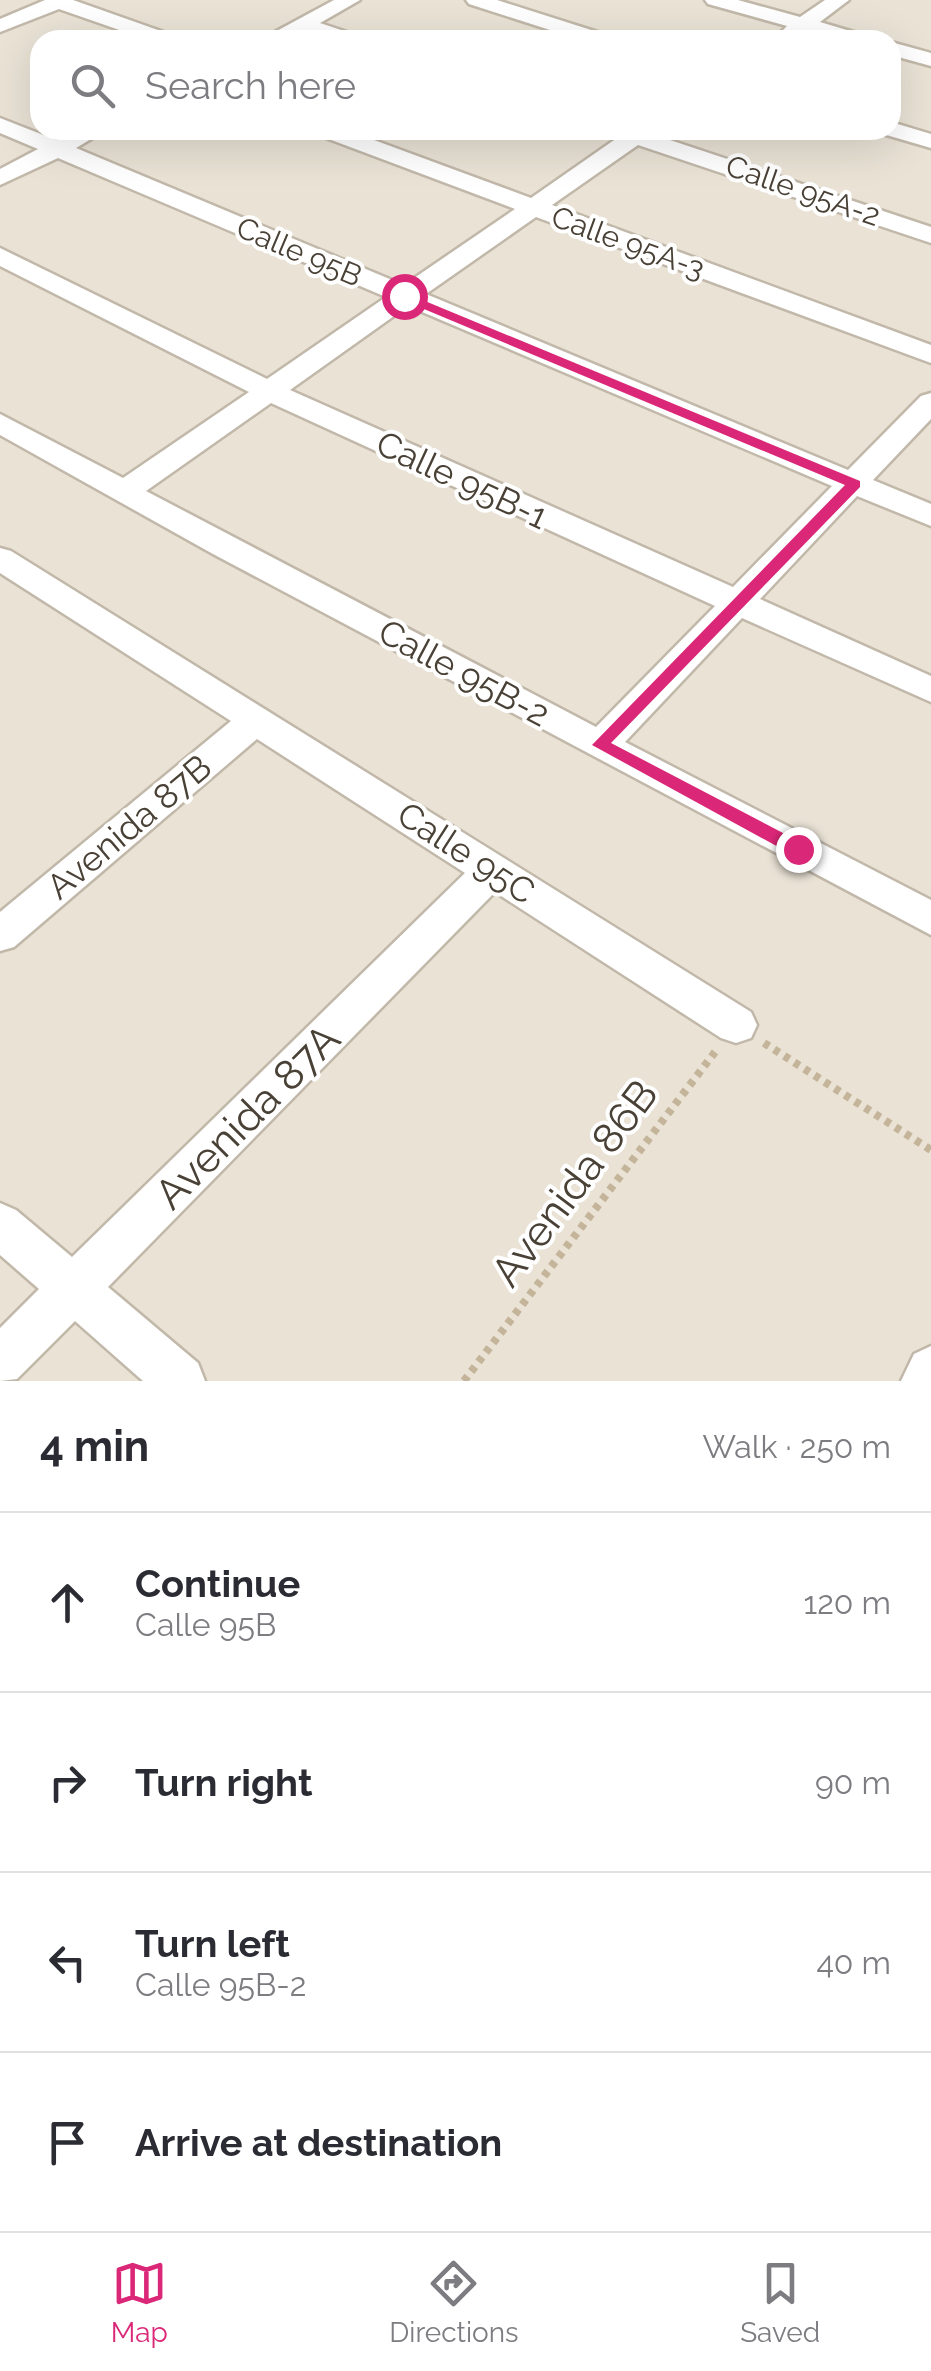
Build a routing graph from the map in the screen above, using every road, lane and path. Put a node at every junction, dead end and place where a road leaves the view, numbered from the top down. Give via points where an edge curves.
1 (350, 0) edge
2 (476, 0) edge
3 (715, 0) edge
4 (839, 0) edge
5 (60, 1) edge
6 (300, 14) junction
7 (803, 25) junction
8 (0, 26) edge
9 (140, 30) edge
10 (282, 30) edge
11 (332, 30) edge
12 (570, 30) edge
13 (796, 30) edge
14 (822, 30) edge
15 (901, 51) edge
16 (931, 60) edge
17 (0, 125) edge
18 (901, 132) edge
19 (30, 137) edge
20 (38, 140) edge
21 (74, 140) edge
22 (353, 140) edge
23 (620, 140) edge
24 (654, 140) edge
25 (931, 142) edge
26 (58, 148) junction
27 (0, 178) edge
28 (532, 207) junction
29 (931, 235) edge
30 (0, 256) edge
31 (404, 296) junction
32 (931, 355) edge
33 (271, 392) junction
34 (931, 402) edge
35 (0, 423) edge
36 (854, 484) junction
37 (124, 492) junction
38 (931, 516) edge
39 (0, 558) edge
40 (736, 604) junction
41 (931, 690) edge
42 (257, 719) junction
43 (600, 745) junction
44 (493, 870) junction
45 (931, 919) edge
46 (0, 935) edge
47 (736, 1025) junction
48 (931, 1150) edge
49 (0, 1225) edge
50 (74, 1288) junction
51 (0, 1362) edge
52 (931, 1371) edge
53 (180, 1381) edge
54 (464, 1381) edge
55 (926, 1381) edge

1 - 6 street via 324,13
2 - 12 street
3 - 7 street
4 - 7 street
5 - 8 street
5 - 9 street
6 - 10 street
6 - 11 street
7 - 13 street
7 - 14 street
15 - 16 street
17 - 19 street, Calle 95B
18 - 25 street
20 - 26 street, Calle 95B
21 - 26 street
22 - 28 street, Calle 95A-3
23 - 28 street
24 - 29 street, Calle 95A-2
26 - 27 street
26 - 31 street, Calle 95B
28 - 31 street
28 - 32 street, Calle 95A-3
30 - 33 street, Calle 95B-1
31 - 33 street
31 - 36 street, Calle 95B
33 - 37 street
33 - 40 street, Calle 95B-1
34 - 36 street
35 - 37 street, Calle 95B-2
36 - 38 street, Calle 95B
36 - 40 street
37 - 43 street, Calle 95B-2
39 - 42 street, Calle 95C
40 - 41 street, Calle 95B-1
40 - 43 street
42 - 44 street, Calle 95C
42 - 46 street, Avenida 87B
43 - 45 street, Calle 95B-2
44 - 47 street, Calle 95C
44 - 50 street, Avenida 87A
47 - 48 path
47 - 54 path, Avenida 86B
49 - 50 street
50 - 51 street, Avenida 87A
50 - 53 street
52 - 55 street

